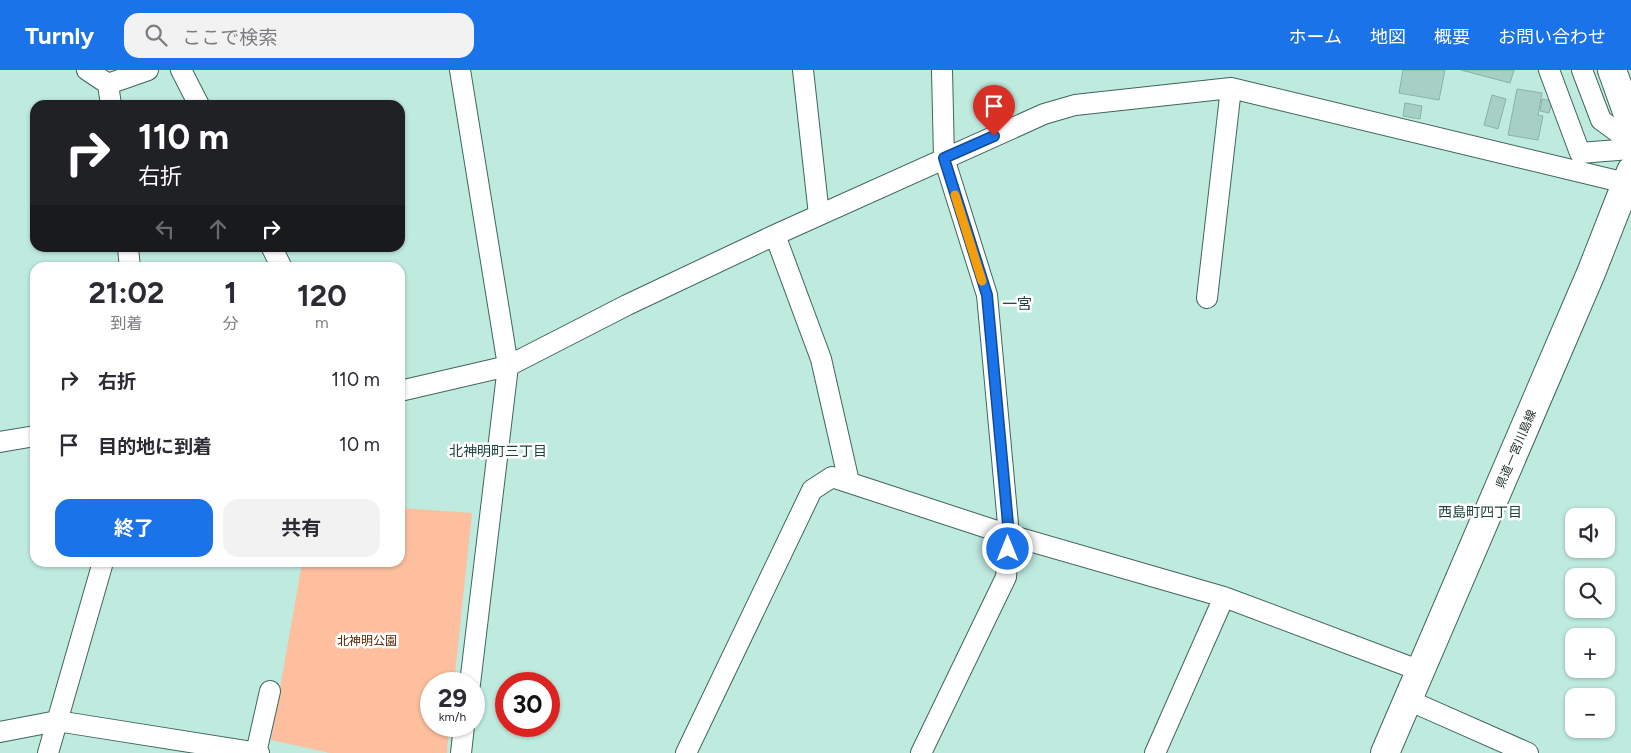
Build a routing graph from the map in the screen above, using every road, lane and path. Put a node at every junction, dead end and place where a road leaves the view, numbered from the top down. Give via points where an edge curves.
1 (87, 70) edge
2 (148, 70) edge
3 (181, 70) edge
4 (460, 70) edge
5 (803, 70) edge
6 (942, 70) edge
7 (1550, 70) edge
8 (1582, 70) edge
9 (1612, 70) edge
10 (108, 84) junction
11 (1231, 88) junction
12 (110, 100) edge
13 (196, 100) edge
14 (1631, 123) edge
15 (1631, 142) edge
16 (1631, 149) edge
17 (944, 158) junction
18 (1629, 183) edge
19 (819, 215) junction
20 (775, 236) junction
21 (1207, 298) dead end
22 (508, 366) junction
23 (405, 390) edge
24 (30, 437) edge
25 (0, 442) edge
26 (849, 482) junction
27 (1009, 535) junction
28 (102, 567) edge
29 (1224, 597) junction
30 (1422, 671) junction
31 (471, 672) edge
32 (270, 690) dead end
33 (1408, 700) junction
34 (57, 721) junction
35 (0, 732) edge
36 (463, 737) edge
37 (48, 753) edge
38 (257, 753) edge
39 (461, 753) edge
40 (686, 753) edge
41 (921, 753) edge
42 (1155, 753) edge
43 (1385, 753) edge
44 (1528, 753) edge

1 - 10 street
2 - 10 street
3 - 13 street
4 - 22 street
5 - 19 street
6 - 17 street
7 - 16 street via 1580,153
8 - 15 street via 1601,120
9 - 14 main road
10 - 12 street
11 - 17 street via 1075,105 1044,114
11 - 18 street
11 - 21 street
17 - 19 street
17 - 27 street via 987,295
18 - 30 main road, 県道一宮川島線
19 - 20 street
20 - 22 street via 627,305
20 - 26 street via 821,359
22 - 23 street
22 - 31 street
24 - 25 street
26 - 27 street
26 - 40 street via 832,477 812,490
27 - 29 street
27 - 41 street via 1006,577
28 - 34 street
29 - 30 street
29 - 42 street
30 - 33 main road, 県道一宮川島線
32 - 38 street
33 - 43 main road, 県道一宮川島線
33 - 44 street
34 - 35 street
34 - 37 street
34 - 38 street
36 - 39 street

